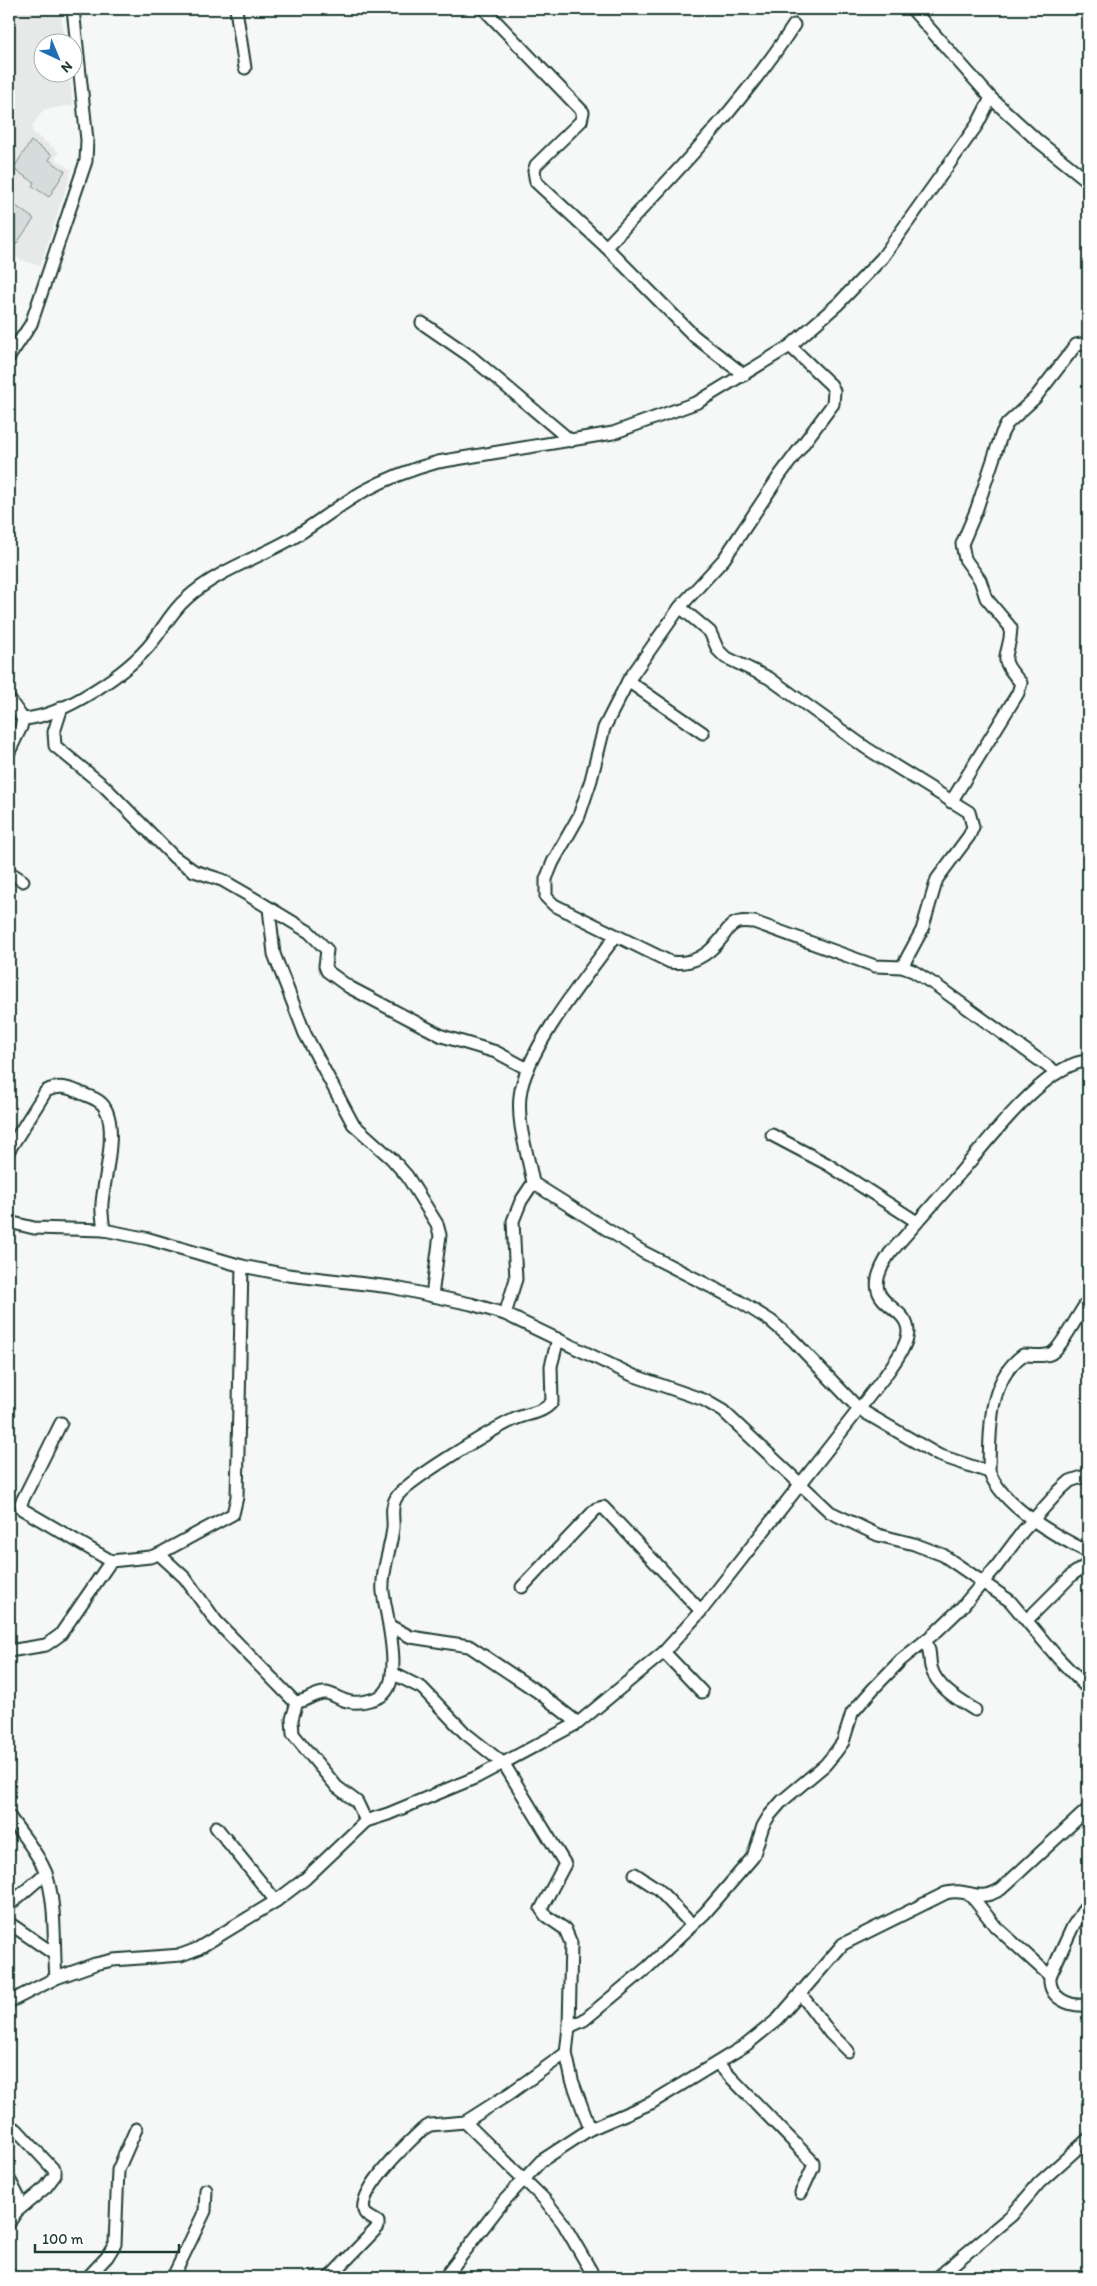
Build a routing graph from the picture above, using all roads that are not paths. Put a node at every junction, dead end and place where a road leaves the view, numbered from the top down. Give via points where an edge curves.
1 (74, 9) edge
2 (236, 9) edge
3 (484, 9) edge
4 (912, 9) edge
5 (794, 25) dead end
6 (245, 68) dead end
7 (991, 98) junction
8 (1088, 181) edge
9 (606, 248) junction
10 (422, 324) dead end
11 (1088, 344) edge
12 (790, 346) junction
13 (9, 357) edge
14 (744, 375) junction
15 (570, 441) junction
16 (680, 607) junction
17 (628, 681) junction
18 (9, 699) edge
19 (62, 707) junction
20 (22, 719) junction
21 (703, 733) dead end
22 (9, 752) edge
23 (951, 802) junction
24 (9, 872) edge
25 (23, 881) dead end
26 (269, 908) junction
27 (615, 937) junction
28 (902, 967) junction
29 (1088, 1061) edge
30 (528, 1069) junction
31 (1057, 1073) junction
32 (772, 1135) dead end
33 (9, 1150) edge
34 (533, 1183) junction
35 (9, 1222) edge
36 (917, 1222) junction
37 (104, 1230) junction
38 (242, 1266) junction
39 (432, 1296) junction
40 (1088, 1301) edge
41 (505, 1314) junction
42 (558, 1339) junction
43 (859, 1409) junction
44 (61, 1422) dead end
45 (990, 1472) junction
46 (1088, 1475) edge
47 (800, 1484) junction
48 (1034, 1519) junction
49 (1088, 1552) edge
50 (159, 1554) junction
51 (111, 1561) junction
52 (1088, 1564) edge
53 (983, 1582) junction
54 (522, 1587) dead end
55 (701, 1611) junction
56 (1028, 1619) junction
57 (390, 1626) junction
58 (925, 1641) junction
59 (9, 1650) edge
60 (664, 1652) junction
61 (392, 1673) junction
62 (1088, 1689) edge
63 (702, 1692) dead end
64 (298, 1702) junction
65 (975, 1710) dead end
66 (578, 1723) junction
67 (504, 1764) junction
68 (1088, 1809) edge
69 (9, 1816) edge
70 (366, 1821) junction
71 (216, 1827) dead end
72 (46, 1873) junction
73 (635, 1874) dead end
74 (970, 1894) junction
75 (276, 1901) junction
76 (1088, 1903) edge
77 (9, 1906) edge
78 (9, 1923) edge
79 (692, 1925) junction
80 (54, 1954) junction
81 (1050, 1976) junction
82 (56, 1978) junction
83 (800, 1993) junction
84 (9, 2002) edge
85 (1088, 2005) edge
86 (569, 2027) junction
87 (848, 2052) dead end
88 (566, 2053) junction
89 (717, 2063) junction
90 (465, 2122) junction
91 (9, 2126) edge
92 (136, 2129) dead end
93 (590, 2129) junction
94 (1088, 2139) edge
95 (524, 2178) junction
96 (9, 2179) edge
97 (206, 2190) dead end
98 (801, 2193) dead end
99 (16, 2212) junction
100 (9, 2224) edge
101 (591, 2271) dead end
102 (88, 2277) edge
103 (173, 2277) edge
104 (330, 2277) edge
105 (446, 2277) edge
106 (938, 2277) edge

1 - 13 street via 87,140 86,161 31,324
2 - 6 street
3 - 9 street via 574,99 583,112 581,121 536,165 534,176 540,187
4 - 7 street
5 - 9 street via 742,97
7 - 8 street
7 - 12 street via 977,126 882,258 838,304
9 - 14 street via 687,330
10 - 15 street via 470,356
11 - 23 street via 1076,345 1036,398 1007,424 962,544 965,559 980,580 986,598 1010,625 1005,662 1021,683
12 - 14 street
12 - 16 street via 831,385 833,404 780,474 724,559
14 - 15 street via 698,402 667,414 613,433
15 - 19 street via 438,462 409,470 363,492 291,539 205,584 186,599 154,640 120,673
16 - 17 street
16 - 23 street via 710,632 725,657 769,678 866,748
17 - 21 street
17 - 27 street via 604,728 582,807 552,862 545,890 548,900 554,905
18 - 20 street
19 - 20 street
19 - 26 street via 54,732 55,746 104,786 174,857 194,871 222,880
20 - 22 street
23 - 28 street via 969,812 973,827 937,879 922,930
24 - 25 street
26 - 30 street via 321,943 328,952 327,971 349,987 442,1036 496,1052
26 - 39 street via 274,954 305,1034 353,1124 392,1158 437,1224 440,1235
27 - 28 street via 670,962 690,963 700,958 736,923 754,922 875,966
27 - 30 street via 555,1022
28 - 31 street via 937,986
29 - 31 street via 1072,1063
30 - 34 street via 520,1095 520,1130
31 - 36 street via 1002,1122
32 - 36 street via 827,1164
33 - 37 street via 46,1090 73,1089 98,1101 106,1109 110,1144 102,1206
34 - 41 street via 513,1220 516,1279
34 - 43 street via 643,1252 771,1321
35 - 37 street via 34,1228
36 - 43 street via 890,1253 878,1279 878,1292 884,1302 905,1322 906,1340 885,1376
37 - 38 street via 149,1239
38 - 39 street
38 - 50 street via 235,1510 228,1518
39 - 41 street
40 - 45 street via 1052,1354 1023,1355 1008,1371 992,1407
41 - 42 street
42 - 47 street via 632,1375 704,1400 724,1411
42 - 57 street via 551,1366 552,1402 546,1409 516,1418 473,1442 396,1498 392,1508 393,1527 383,1590
43 - 45 street via 938,1455
43 - 47 street
44 - 51 street via 22,1509
45 - 48 street via 1002,1492
46 - 48 street via 1070,1481
47 - 53 street via 830,1512 878,1535 914,1544 943,1556
47 - 55 street
48 - 49 street
48 - 53 street
50 - 51 street
50 - 64 street via 185,1578 216,1621
51 - 59 street via 60,1635 46,1645
52 - 56 street via 1073,1574
53 - 56 street
53 - 58 street via 961,1608
54 - 55 street via 596,1509 603,1507
55 - 60 street
56 - 62 street via 1058,1658
57 - 61 street
57 - 66 street via 410,1637 469,1646
58 - 65 street via 930,1648 933,1675 944,1688
58 - 79 street via 901,1660 852,1713 843,1742 835,1753 769,1816 753,1857
60 - 63 street
60 - 66 street
61 - 64 street via 392,1681 378,1698 354,1702 319,1693
61 - 67 street via 415,1682 465,1733
64 - 70 street via 292,1719 293,1734 337,1787 357,1802
66 - 67 street
67 - 70 street via 427,1799
67 - 86 street via 565,1864 541,1908 546,1916 564,1929 571,1943
68 - 74 street via 1001,1889 982,1897
69 - 72 street
70 - 75 street via 305,1879
71 - 75 street
72 - 77 street
72 - 80 street
73 - 79 street via 658,1889
74 - 81 street via 996,1926
74 - 83 street via 959,1891 946,1893 851,1938 832,1954
75 - 82 street via 197,1949 181,1955 113,1960
76 - 81 street via 1073,1926
78 - 80 street
79 - 86 street via 592,2014
80 - 82 street
81 - 85 street via 1051,1990 1056,1996 1075,2006
82 - 84 street
83 - 87 street
83 - 89 street via 767,2029
86 - 88 street
88 - 90 street
88 - 93 street
89 - 93 street via 651,2103
89 - 98 street via 813,2162
90 - 95 street
90 - 104 street via 430,2125 423,2129 373,2181 364,2210 378,2222 378,2227
91 - 99 street via 17,2130 55,2175 46,2187
92 - 102 street via 118,2170 115,2244
93 - 95 street via 556,2149
94 - 106 street via 1038,2183 1012,2215
95 - 101 street via 563,2222
95 - 105 street
96 - 99 street via 19,2198
97 - 103 street via 205,2211
99 - 100 street

